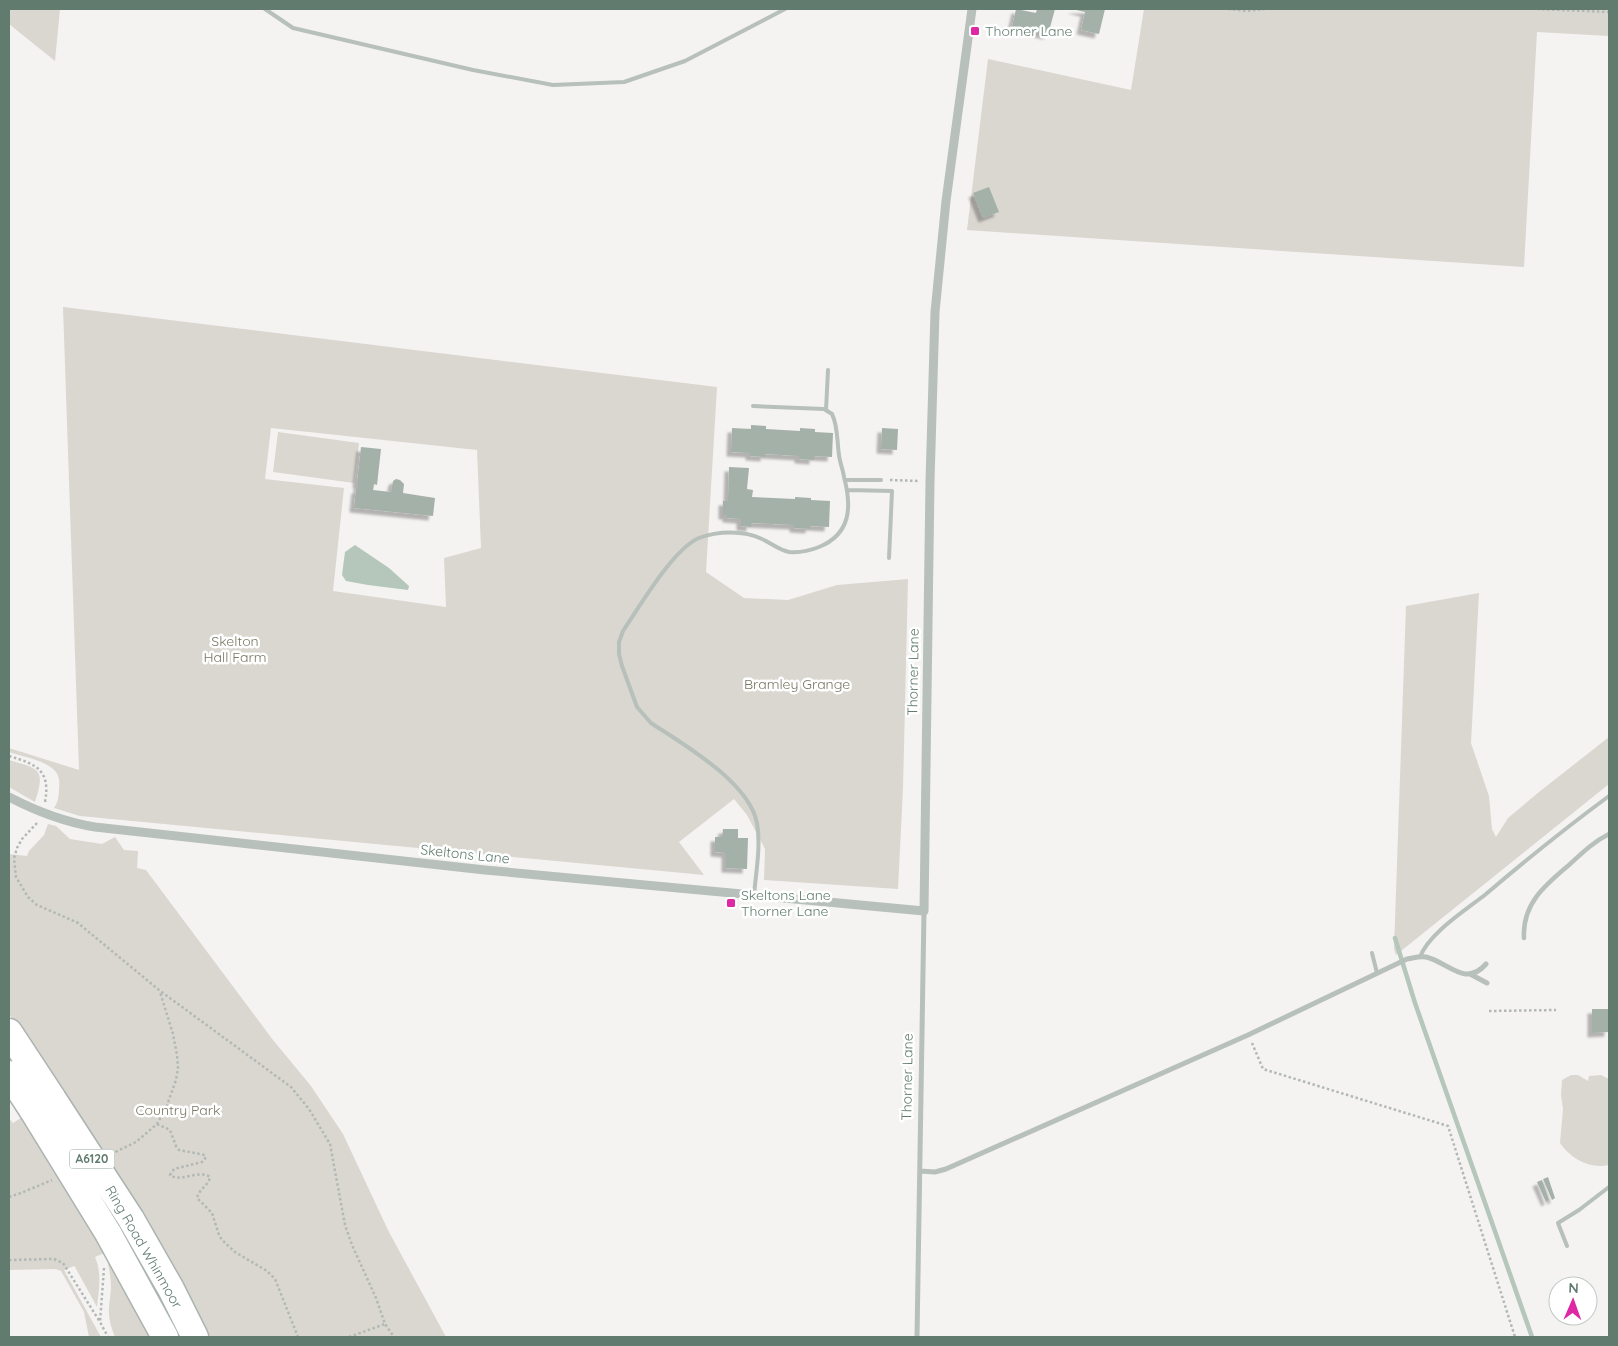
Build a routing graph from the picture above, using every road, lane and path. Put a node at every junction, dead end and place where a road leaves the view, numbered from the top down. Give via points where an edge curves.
1 (265, 9) edge
2 (785, 9) edge
3 (972, 9) edge
4 (1228, 9) edge
5 (1265, 9) edge
6 (1537, 9) edge
7 (1609, 12) edge
8 (828, 370) dead end
9 (753, 406) dead end
10 (826, 410) junction
11 (845, 480) junction
12 (881, 480) joint
13 (930, 481) junction
14 (848, 490) junction
15 (889, 558) dead end
16 (9, 756) edge
17 (1609, 796) edge
18 (9, 797) edge
19 (44, 804) dead end
20 (39, 821) dead end
21 (1609, 834) edge
22 (754, 895) junction
23 (924, 911) junction
24 (1524, 938) dead end
25 (1372, 953) dead end
26 (1420, 957) junction
27 (1486, 964) dead end
28 (1377, 973) junction
29 (1470, 973) junction
30 (1487, 984) dead end
31 (159, 990) junction
32 (1556, 1010) dead end
33 (1489, 1011) dead end
34 (9, 1032) edge
35 (1248, 1034) junction
36 (9, 1074) edge
37 (43, 1105) junction
38 (920, 1172) junction
39 (1609, 1187) edge
40 (1567, 1246) dead end
41 (9, 1260) edge
42 (102, 1264) dead end
43 (100, 1322) junction
44 (385, 1324) junction
45 (108, 1337) edge
46 (166, 1337) edge
47 (196, 1337) edge
48 (298, 1337) edge
49 (349, 1337) edge
50 (394, 1337) edge
51 (917, 1337) edge
52 (1515, 1337) edge

1 - 2 lane via 293,28 472,70 553,85 624,82 685,61
3 - 13 street, Thorner Lane via 946,201 935,312
4 - 5 path
6 - 7 path
8 - 10 lane
9 - 10 lane
10 - 11 lane via 834,419
11 - 12 lane
11 - 14 lane
12 - 13 path
13 - 23 street, Thorner Lane
14 - 15 lane via 892,491
14 - 22 lane via 848,511 842,531 811,550 788,552 760,537 740,534 708,535 688,544 622,631 619,642 619,654 630,690 643,715 717,769 753,809 758,832
16 - 19 path via 28,762 43,774 47,786
17 - 26 lane via 1441,930 1423,949
18 - 22 street, Skeltons Lane via 42,813 95,827 485,870
20 - 31 path via 22,839 14,858 16,877 28,897 37,905 78,923
21 - 24 street via 1595,842 1537,895 1523,926
22 - 23 street, Skeltons Lane
23 - 38 street, Thorner Lane
25 - 28 lane
26 - 28 street via 1407,959
26 - 29 street via 1434,960 1449,969
27 - 29 street via 1480,971
28 - 35 street
29 - 30 street
31 - 44 path via 291,1087 310,1109 330,1144 345,1225
31 - 48 path via 173,1034 178,1068 166,1108 157,1124 170,1130 179,1150 205,1157 202,1162 174,1169 170,1174 175,1177 204,1174 210,1177 198,1198 212,1213 222,1240 275,1279
32 - 33 path
34 - 37 highway, Ring Road Whinmoor / A6120
35 - 38 street via 946,1169
35 - 52 path via 1263,1069 1448,1126
36 - 37 highway, Ring Road Whinmoor / A6120
37 - 46 highway, Ring Road Whinmoor / A6120, bridge via 108,1233
37 - 47 highway, Ring Road Whinmoor / A6120, bridge via 131,1219
38 - 51 street, Thorner Lane
39 - 40 lane via 1558,1223
41 - 43 path via 54,1259 63,1263
42 - 43 path via 104,1280
43 - 45 path
44 - 49 path
44 - 50 path

